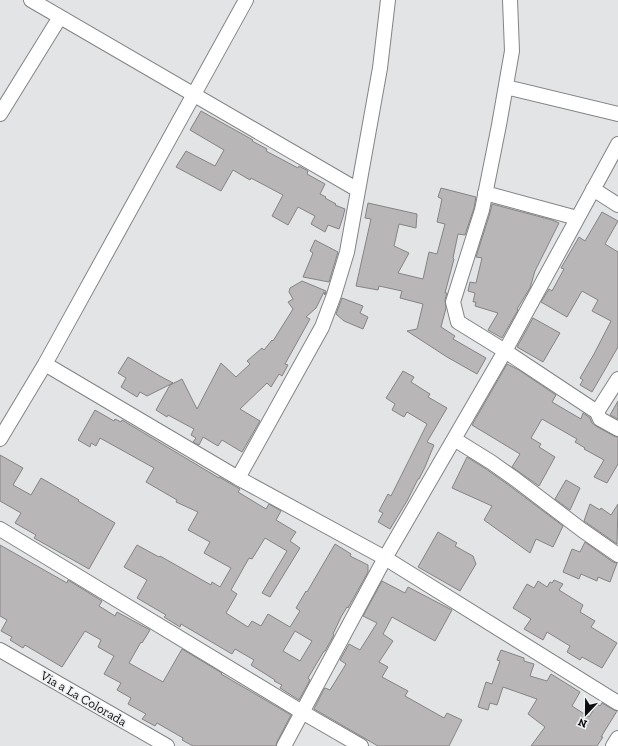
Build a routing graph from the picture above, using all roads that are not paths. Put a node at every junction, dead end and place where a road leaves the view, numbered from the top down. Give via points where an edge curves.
1 (31, 0) edge
2 (246, 0) edge
3 (388, 0) edge
4 (510, 0) edge
5 (60, 17) junction
6 (506, 86) junction
7 (194, 95) junction
8 (0, 114) edge
9 (618, 114) edge
10 (618, 144) edge
11 (593, 189) junction
12 (358, 190) junction
13 (485, 193) junction
14 (618, 205) edge
15 (577, 218) junction
16 (505, 350) junction
17 (45, 364) junction
18 (618, 379) edge
19 (597, 412) junction
20 (618, 429) edge
21 (0, 439) edge
22 (454, 439) junction
23 (238, 478) junction
24 (0, 529) edge
25 (618, 555) edge
26 (385, 558) junction
27 (0, 650) edge
28 (618, 703) edge
29 (302, 712) junction
30 (618, 738) edge
31 (168, 746) edge
32 (284, 746) edge
33 (361, 746) edge
34 (613, 746) edge

1 - 5 street
2 - 7 street
3 - 12 street via 380,68
4 - 6 street via 512,51
5 - 7 street
5 - 8 street
6 - 9 street
6 - 13 street
7 - 12 street
7 - 17 street
10 - 11 street
11 - 14 street
11 - 15 street
12 - 23 street via 347,252 322,327
13 - 15 street
13 - 16 street via 453,302 458,322
15 - 16 street
16 - 19 street
16 - 22 street
17 - 21 street
17 - 23 street
18 - 19 street
19 - 20 street via 600,419
22 - 25 street via 491,462
22 - 26 street
23 - 26 street
24 - 29 street
26 - 28 street
26 - 29 street
27 - 31 street, Via a La Colorada
29 - 32 street
29 - 33 street
30 - 34 street

